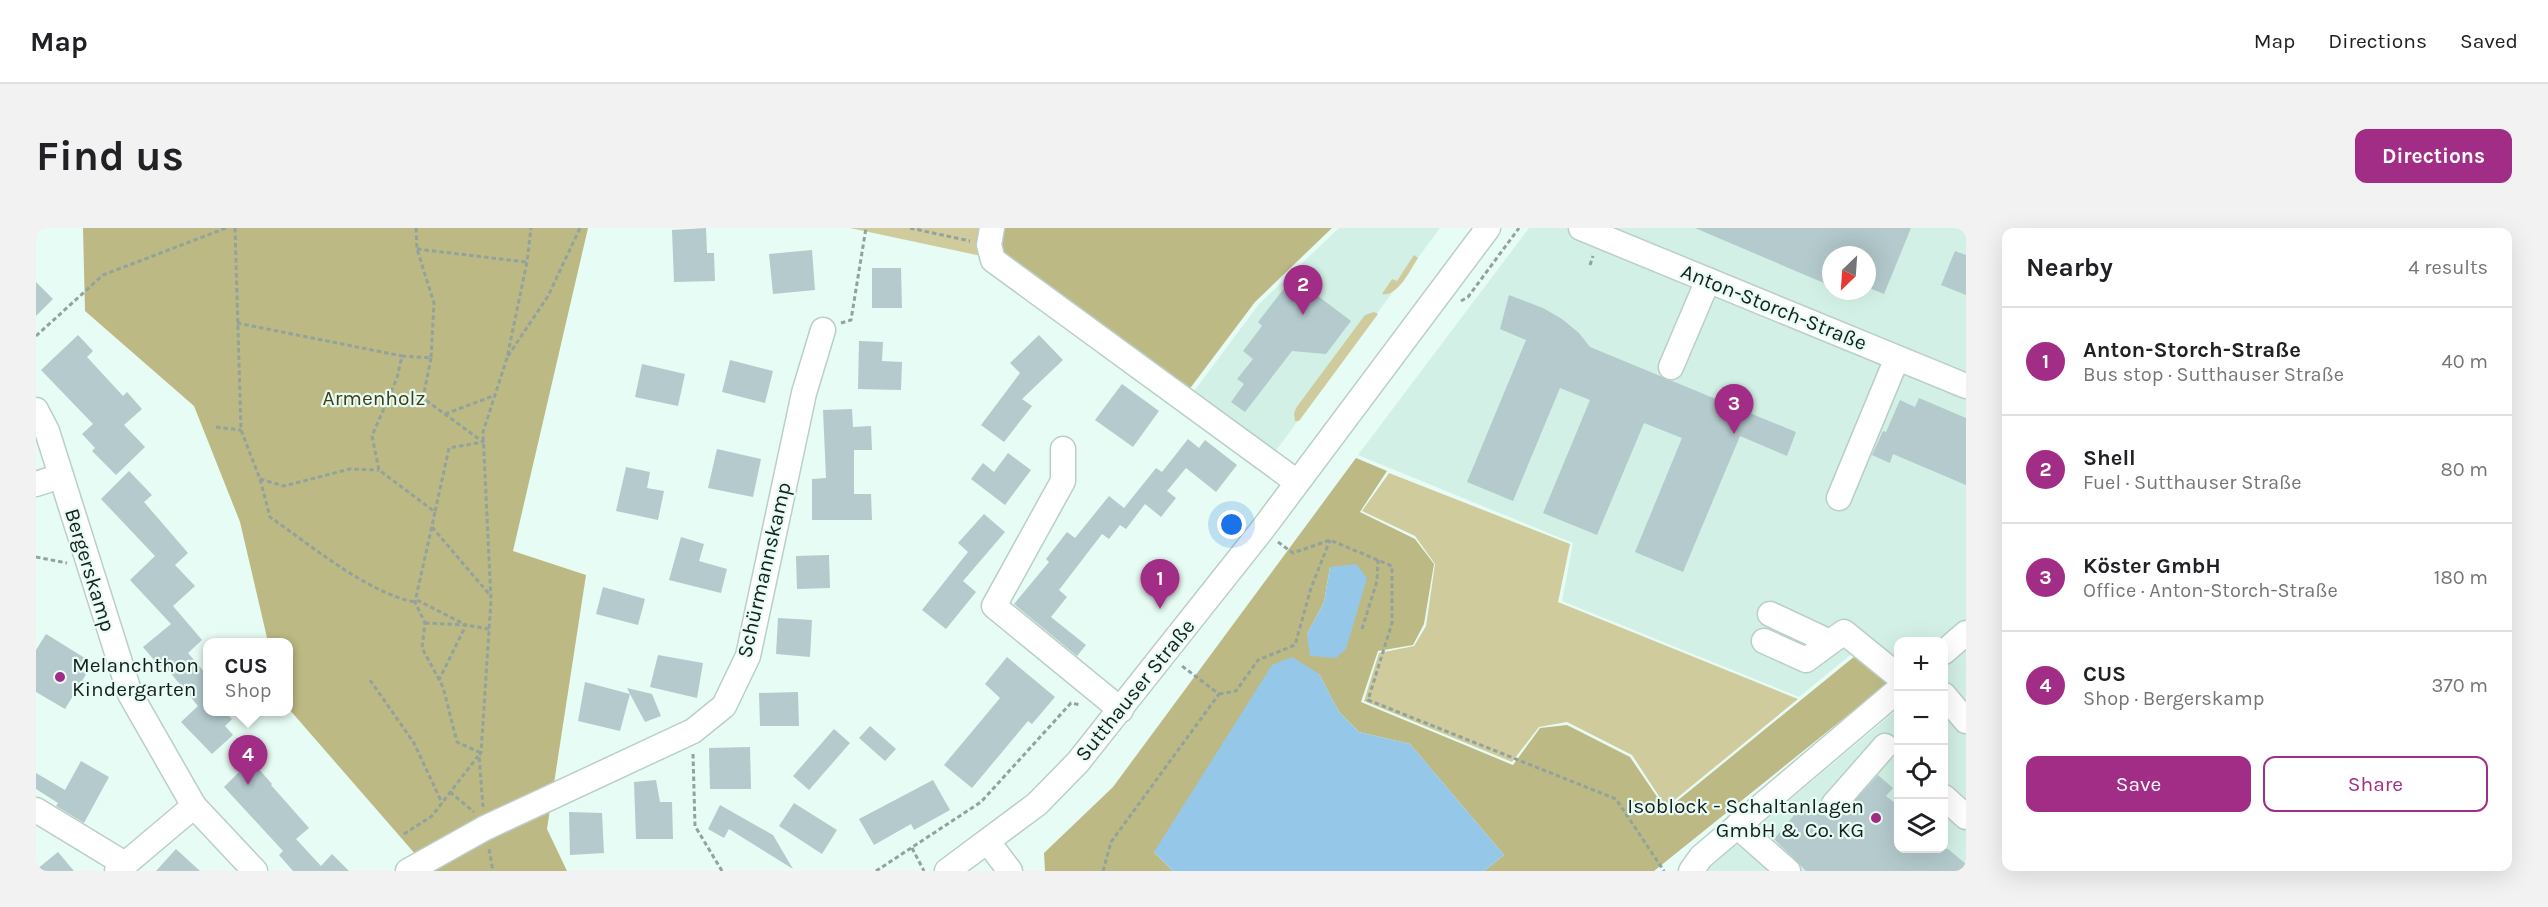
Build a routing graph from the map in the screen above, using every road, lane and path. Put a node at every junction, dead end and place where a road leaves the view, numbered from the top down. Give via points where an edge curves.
1 (212, 228) edge
2 (226, 228) edge
3 (235, 228) edge
4 (416, 228) edge
5 (531, 228) edge
6 (580, 228) edge
7 (866, 228) edge
8 (910, 228) edge
9 (1488, 228) edge
10 (1519, 228) edge
11 (1581, 228) edge
12 (214, 233) junction
13 (991, 236) edge
14 (417, 249) junction
15 (527, 262) junction
16 (1708, 280) junction
17 (1468, 297) dead end
18 (237, 323) junction
19 (824, 330) joint
20 (36, 336) edge
21 (402, 356) junction
22 (431, 358) junction
23 (507, 358) junction
24 (1897, 358) junction
25 (1671, 367) dead end
26 (1966, 386) edge
27 (493, 396) junction
28 (36, 410) edge
29 (445, 414) junction
30 (216, 427) dead end
31 (242, 430) junction
32 (483, 442) junction
33 (1063, 448) dead end
34 (379, 470) junction
35 (61, 476) junction
36 (260, 479) junction
37 (1297, 482) junction
38 (36, 484) edge
39 (1839, 498) dead end
40 (435, 512) junction
41 (432, 527) junction
42 (1262, 530) junction
43 (1330, 540) junction
44 (36, 557) edge
45 (1378, 560) junction
46 (89, 567) junction
47 (491, 595) junction
48 (416, 601) junction
49 (1770, 614) dead end
50 (425, 623) junction
51 (466, 625) junction
52 (489, 629) junction
53 (1362, 629) dead end
54 (1966, 633) edge
55 (1764, 641) dead end
56 (1830, 642) junction
57 (1948, 649) edge
58 (1167, 653) junction
59 (1894, 672) edge
60 (370, 680) dead end
61 (439, 680) junction
62 (1898, 691) edge
63 (1219, 694) junction
64 (1948, 700) edge
65 (1071, 704) dead end
66 (1121, 710) junction
67 (1966, 721) edge
68 (1859, 724) junction
69 (693, 731) junction
70 (1892, 752) edge
71 (480, 754) junction
72 (450, 792) junction
73 (1946, 799) edge
74 (442, 803) junction
75 (1834, 804) dead end
76 (194, 806) junction
77 (36, 810) edge
78 (1966, 817) edge
79 (485, 825) junction
80 (1737, 826) junction
81 (404, 834) dead end
82 (988, 842) junction
83 (912, 848) junction
84 (121, 867) edge
85 (255, 871) edge
86 (408, 871) edge
87 (493, 871) edge
88 (722, 871) edge
89 (876, 871) edge
90 (924, 871) edge
91 (947, 871) edge
92 (1010, 871) edge
93 (1103, 871) edge
94 (1664, 871) edge
95 (1691, 871) edge
96 (1788, 871) edge

1 - 12 path
2 - 12 path
3 - 18 path
4 - 14 path
5 - 15 path
6 - 23 path via 548,296
7 - 19 path via 851,320
8 - 13 path
9 - 37 street, Sutthauser Straße
10 - 17 path
11 - 16 street, Anton-Storch-Straße
12 - 20 path via 103,275
13 - 37 street via 993,260
14 - 15 path
14 - 22 path via 434,303
15 - 23 path
16 - 24 street, Anton-Storch-Straße
16 - 25 street
18 - 21 path
18 - 31 path
19 - 69 street, Schürmannskamp via 804,393 748,656 724,706
21 - 22 path
21 - 34 path via 397,378 372,436
22 - 29 path via 423,398
23 - 27 path
24 - 26 street, Anton-Storch-Straße
24 - 39 street
27 - 29 path
27 - 32 path
28 - 35 street, Bergerskamp
29 - 32 path
30 - 31 path
31 - 36 path
32 - 40 path via 449,448
32 - 47 path
33 - 66 street via 1063,481 994,606
34 - 36 path via 350,469 284,486
34 - 40 path
35 - 38 street
35 - 46 street, Bergerskamp
36 - 48 path via 270,516 397,599
37 - 42 street, Sutthauser Straße
40 - 41 path
41 - 47 path
41 - 48 path
42 - 43 path via 1293,553
42 - 58 street, Sutthauser Straße
43 - 45 path
43 - 63 path via 1295,645 1258,660 1236,691
44 - 46 path
45 - 53 path via 1377,581
45 - 94 path via 1392,566 1392,622 1368,700 1616,799
46 - 76 street, Bergerskamp via 130,694
47 - 52 path
48 - 50 path
48 - 51 path
49 - 56 street
50 - 51 path
50 - 61 path via 422,648
51 - 52 path
51 - 61 path
52 - 71 path
54 - 57 street
55 - 56 street via 1806,660
56 - 59 street via 1844,632
58 - 63 path
58 - 66 street, Sutthauser Straße
60 - 74 path via 414,743
61 - 71 path via 457,742
62 - 68 street
63 - 93 path via 1111,842
64 - 67 street
65 - 83 path via 981,802
66 - 82 street, Sutthauser Straße via 1037,804
68 - 70 street
68 - 80 street
69 - 79 street, Schürmannskamp
69 - 88 path via 695,826
70 - 75 street
71 - 72 path
71 - 79 path
72 - 74 path
72 - 79 path
73 - 78 street
74 - 81 path via 432,816
76 - 84 street
76 - 85 street, Bergerskamp
77 - 84 street
79 - 86 street, Schürmannskamp
79 - 87 path
80 - 95 street via 1701,856
80 - 96 street
82 - 91 street, Sutthauser Straße
82 - 92 street
83 - 89 path
83 - 90 path

